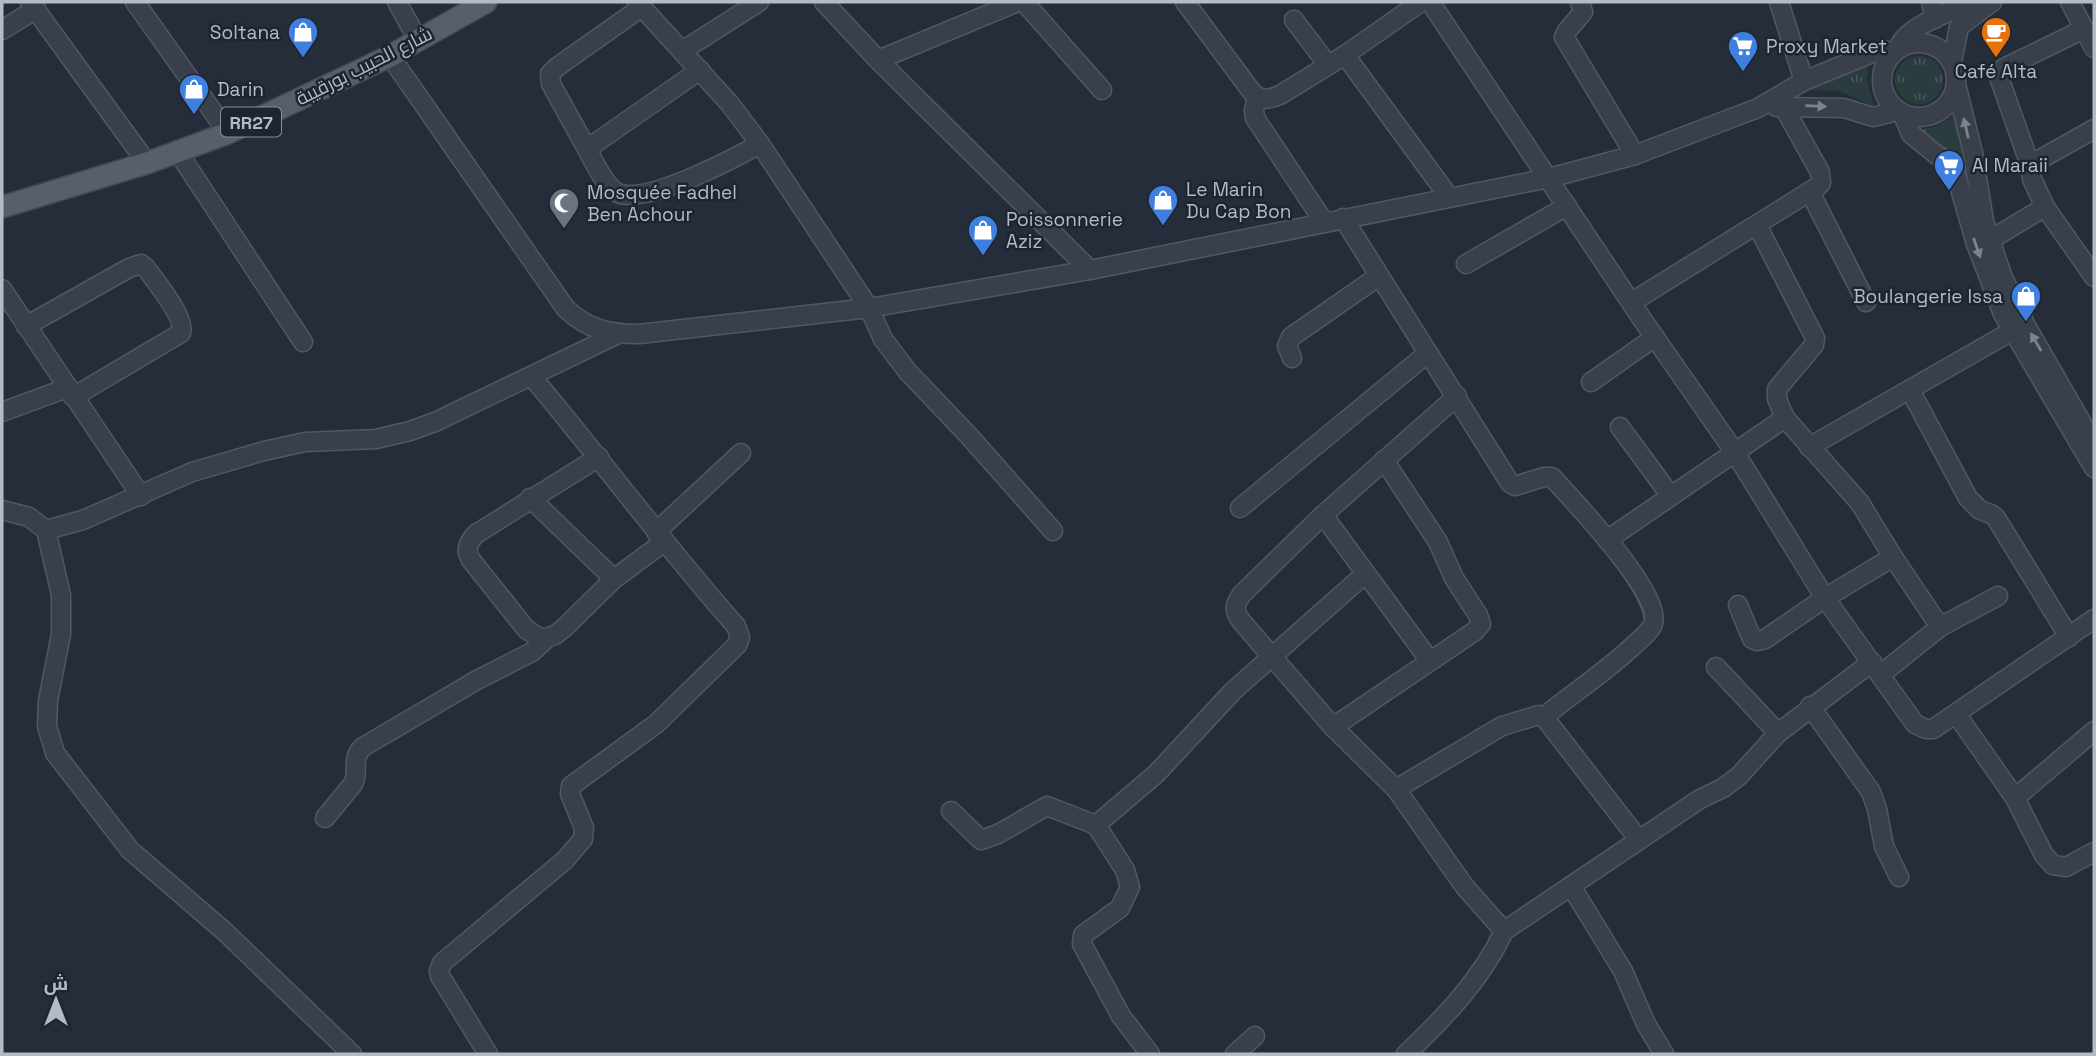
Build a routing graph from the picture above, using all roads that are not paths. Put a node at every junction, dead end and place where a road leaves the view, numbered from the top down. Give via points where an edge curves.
1 (135, 2) edge
2 (397, 2) edge
3 (486, 2) edge
4 (759, 2) edge
5 (824, 2) edge
6 (1018, 2) edge
7 (1024, 2) edge
8 (1185, 2) edge
9 (1421, 2) edge
10 (1430, 2) edge
11 (1580, 2) edge
12 (1779, 2) edge
13 (1972, 2) edge
14 (1992, 2) edge
15 (2070, 2) edge
16 (639, 4) edge
17 (33, 6) edge
18 (1933, 10) edge
19 (1294, 20) dead end
20 (2084, 29) junction
21 (2, 30) edge
22 (418, 40) junction
23 (2094, 48) edge
24 (682, 51) junction
25 (1896, 51) junction
26 (1345, 55) junction
27 (390, 56) junction
28 (878, 60) junction
29 (1952, 62) junction
30 (1328, 65) junction
31 (700, 70) junction
32 (1804, 81) junction
33 (1956, 84) junction
34 (1102, 90) dead end
35 (1257, 97) junction
36 (1783, 106) junction
37 (1758, 108) junction
38 (1899, 112) junction
39 (2094, 129) edge
40 (228, 133) junction
41 (760, 144) junction
42 (587, 149) junction
43 (177, 152) junction
44 (1635, 155) junction
45 (147, 163) junction
46 (2030, 165) junction
47 (1549, 178) junction
48 (1810, 192) junction
49 (1449, 197) junction
50 (1567, 206) junction
51 (2, 207) edge
52 (2045, 207) junction
53 (1343, 218) junction
54 (1324, 222) junction
55 (1757, 225) junction
56 (1990, 240) junction
57 (1466, 264) dead end
58 (2091, 268) edge
59 (1090, 271) junction
60 (1379, 276) junction
61 (2, 289) edge
62 (1632, 302) junction
63 (1866, 302) dead end
64 (869, 308) junction
65 (15, 318) edge
66 (2012, 331) junction
67 (618, 334) junction
68 (1655, 337) junction
69 (303, 342) dead end
70 (1428, 353) junction
71 (1292, 358) dead end
72 (532, 377) junction
73 (1591, 382) dead end
74 (1910, 390) junction
75 (70, 392) junction
76 (1457, 396) junction
77 (2, 412) edge
78 (1785, 418) junction
79 (1620, 427) dead end
80 (2094, 444) edge
81 (1809, 447) junction
82 (1734, 451) junction
83 (741, 453) dead end
84 (599, 457) junction
85 (1384, 460) junction
86 (2094, 468) edge
87 (1670, 495) junction
88 (141, 496) junction
89 (530, 498) junction
90 (1240, 508) dead end
91 (2, 510) edge
92 (1323, 515) junction
93 (46, 530) junction
94 (1054, 531) dead end
95 (660, 537) junction
96 (1606, 540) junction
97 (1893, 556) junction
98 (1365, 574) junction
99 (614, 579) junction
100 (1998, 596) dead end
101 (1825, 598) junction
102 (1738, 606) dead end
103 (2094, 620) edge
104 (1940, 627) junction
105 (2068, 636) junction
106 (547, 638) junction
107 (1272, 656) junction
108 (1430, 661) junction
109 (1716, 667) dead end
110 (1876, 668) junction
111 (1810, 706) junction
112 (1957, 715) junction
113 (1544, 717) junction
114 (1333, 727) junction
115 (2094, 731) edge
116 (1778, 733) junction
117 (1396, 789) junction
118 (2015, 798) junction
119 (951, 811) dead end
120 (325, 818) dead end
121 (1096, 825) junction
122 (1639, 840) junction
123 (2094, 852) edge
124 (1899, 877) dead end
125 (1571, 886) junction
126 (1504, 931) junction
127 (1255, 1036) dead end
128 (352, 1054) edge
129 (488, 1054) edge
130 (1150, 1054) edge
131 (1235, 1054) edge
132 (1406, 1054) edge
133 (1664, 1054) edge

1 - 40 street
2 - 22 street
3 - 22 main road, شارع الحبيب بورقيبة / RR27
4 - 24 street
5 - 28 street
6 - 28 street
7 - 34 street
8 - 35 street
9 - 26 street
10 - 47 street
11 - 44 street via 1583,12 1564,37
12 - 32 street
13 - 18 street
14 - 29 street via 1959,27
15 - 20 street
16 - 24 street
16 - 42 street via 551,74 551,84
17 - 21 street
17 - 45 street
18 - 25 street via 1908,32
19 - 30 street
20 - 23 street
20 - 46 street via 2001,73
22 - 27 main road, شارع الحبيب بورقيبة / RR27
24 - 31 street
25 - 29 street via 1930,44
25 - 32 street via 1872,52
25 - 38 street via 1881,78 1885,97
26 - 30 street
26 - 49 street
27 - 40 main road, شارع الحبيب بورقيبة / RR27
27 - 67 street via 566,309 585,324
28 - 59 street
29 - 33 street
30 - 35 street via 1280,95
31 - 41 street
31 - 42 street
32 - 37 street
33 - 38 street via 1953,96 1937,113 1913,117
56 -> 33 street
35 - 54 street via 1255,118
36 - 37 street
36 -> 38 street via 1844,108 1872,117
36 - 48 street via 1820,172 1821,183
37 - 44 street
38 -> 66 street via 1911,134 1944,160 1957,178 1980,256
39 - 46 street
40 - 43 main road, شارع الحبيب بورقيبة / RR27
41 - 42 street via 696,176 631,196 610,188
41 - 64 street
43 - 45 main road, شارع الحبيب بورقيبة / RR27
43 - 69 street
44 - 47 street
45 - 51 main road, شارع الحبيب بورقيبة / RR27
46 - 52 street
47 - 49 street
47 - 50 street
48 - 55 street
48 - 63 street
49 - 53 street
50 - 57 street
50 - 62 street
52 - 56 street
52 - 58 street
53 - 54 street
53 - 60 street
54 - 59 street
55 - 62 street
55 - 78 street via 1815,338 1777,389
80 -> 56 street via 2017,308
59 - 64 street
60 - 70 street
60 - 71 street via 1291,337 1287,345
61 - 65 street
62 - 68 street
64 - 67 street
64 - 94 street via 883,339 908,372
65 - 75 street
65 - 75 street via 129,268 141,264 146,268 183,324 181,332
66 - 74 street
66 - 86 street
67 - 72 street
68 - 73 street
68 - 82 street
70 - 76 street
70 - 90 street
72 - 84 street
72 - 88 street via 410,431 376,439 289,444 206,467
74 - 81 street
74 - 105 street via 1968,498 1996,519
75 - 77 street
75 - 88 street
76 - 85 street
76 - 96 street via 1510,483 1515,486 1552,477
78 - 81 street
78 - 82 street
79 - 87 street
81 - 97 street via 1860,503
82 - 87 street
82 - 101 street
83 - 95 street
84 - 89 street
84 - 95 street
85 - 92 street
85 - 108 street via 1438,542 1481,624
87 - 96 street
88 - 93 street
89 - 99 street
89 - 106 street via 476,534 468,555 526,629 535,637
91 - 93 street via 29,517
92 - 98 street
92 - 107 street via 1236,603 1237,616
93 - 128 street via 61,595 61,634 47,726 55,753 130,850 224,931
95 - 99 street
95 - 129 street via 736,626 738,641 656,724 573,784 569,793 584,828 583,839 565,860 442,963 440,976
96 - 113 street via 1649,597 1655,615 1652,628
97 - 101 street
97 - 104 street
98 - 107 street
98 - 108 street
99 - 106 street via 564,628
100 - 104 street
101 - 102 street via 1758,641 1752,639
101 - 110 street
103 - 105 street
104 - 110 street
105 - 112 street
106 - 120 street via 532,652 363,747 356,756 356,779
107 - 114 street
107 - 121 street via 1156,774
108 - 114 street
109 - 116 street
110 - 111 street
110 - 112 street via 1920,727 1933,729
111 - 116 street
111 - 124 street via 1871,792 1884,846
112 - 118 street
113 - 117 street via 1536,715 1502,726
113 - 122 street
114 - 117 street
115 - 118 street
116 - 122 street via 1739,776
117 - 126 street via 1465,887
118 - 123 street via 2053,865 2066,867
119 - 121 street via 981,840 1047,806
121 - 130 street via 1125,870 1130,887 1120,908 1083,935 1082,944 1121,1016
122 - 125 street
125 - 126 street
125 - 133 street via 1623,971
126 - 132 street via 1466,993
127 - 131 street

